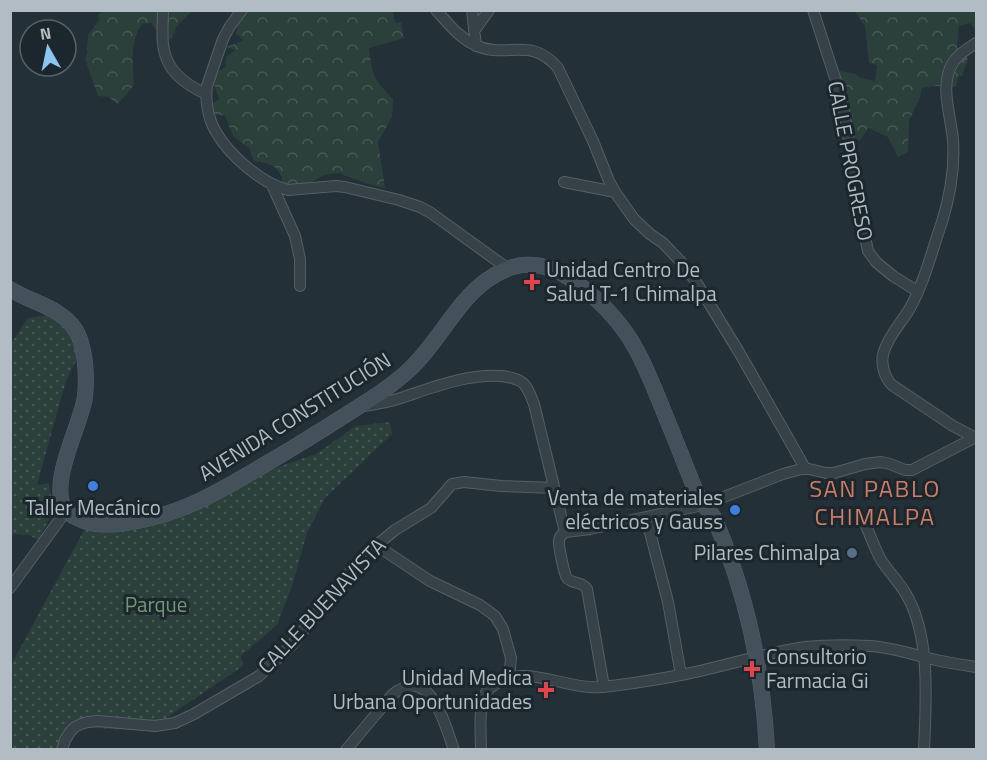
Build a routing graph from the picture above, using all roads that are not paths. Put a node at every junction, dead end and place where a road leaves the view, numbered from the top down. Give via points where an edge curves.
1 (163, 10) edge
2 (242, 10) edge
3 (436, 10) edge
4 (472, 10) edge
5 (489, 10) edge
6 (813, 10) edge
7 (474, 31) junction
8 (976, 43) edge
9 (476, 46) junction
10 (206, 94) junction
11 (564, 183) dead end
12 (272, 185) junction
13 (615, 192) junction
14 (507, 268) junction
15 (300, 286) dead end
16 (10, 289) edge
17 (917, 291) junction
18 (357, 407) junction
19 (976, 437) edge
20 (805, 468) junction
21 (554, 488) junction
22 (703, 505) junction
23 (66, 511) junction
24 (646, 517) junction
25 (866, 526) dead end
26 (565, 532) junction
27 (376, 545) junction
28 (10, 588) edge
29 (756, 656) junction
30 (924, 657) junction
31 (976, 667) edge
32 (681, 675) junction
33 (509, 678) junction
34 (604, 687) junction
35 (63, 750) edge
36 (345, 750) edge
37 (454, 750) edge
38 (481, 750) edge
39 (767, 750) edge
40 (924, 750) edge

1 - 10 street via 164,49 170,68 192,88
2 - 10 street via 223,39
3 - 9 street via 452,29
4 - 7 street
5 - 7 street
6 - 17 street, CALLE PROGRESO via 844,112 868,251 893,276
7 - 9 street
8 - 17 street via 960,54 947,79 953,166 947,204
9 - 13 street via 542,53 558,68
10 - 12 street via 215,130 225,144
11 - 13 street
12 - 14 street via 288,190 345,187 420,207
12 - 15 street via 295,236
13 - 20 street via 634,219 663,243 696,282
14 - 18 main road, AVENIDA CONSTITUCIÓN via 471,294 409,371
14 - 22 main road, AVENIDA CONSTITUCIÓN via 532,264 553,270 582,287 614,318 636,349
16 - 23 main road via 68,321 83,352 85,399 61,484
17 - 19 street via 884,349 886,378 953,426
18 - 21 street via 467,378 518,380 530,392
18 - 23 main road, AVENIDA CONSTITUCIÓN via 214,495 177,511 116,525 90,523
19 - 20 street via 912,470 881,462 826,473
20 - 22 street
21 - 26 street
21 - 27 street, CALLE BUENAVISTA via 454,483 431,508
22 - 24 street
22 - 29 main road, AVENIDA CONSTITUCIÓN via 713,514 726,546
23 - 28 street
24 - 26 street
24 - 32 street via 668,602
25 - 30 street via 881,560 907,594 921,633
26 - 34 street via 559,543 566,575 587,589
27 - 33 street via 430,581 495,616 511,658
27 - 35 street, CALLE BUENAVISTA via 292,645 259,676 170,724 81,724 70,732
29 - 30 street via 808,647 871,646
29 - 32 street
29 - 39 main road, AVENIDA CONSTITUCIÓN
30 - 31 street
30 - 40 street
32 - 34 street via 643,685
33 - 34 street via 531,676
33 - 38 street via 485,693
36 - 37 street via 392,695 405,687 424,689 436,702

